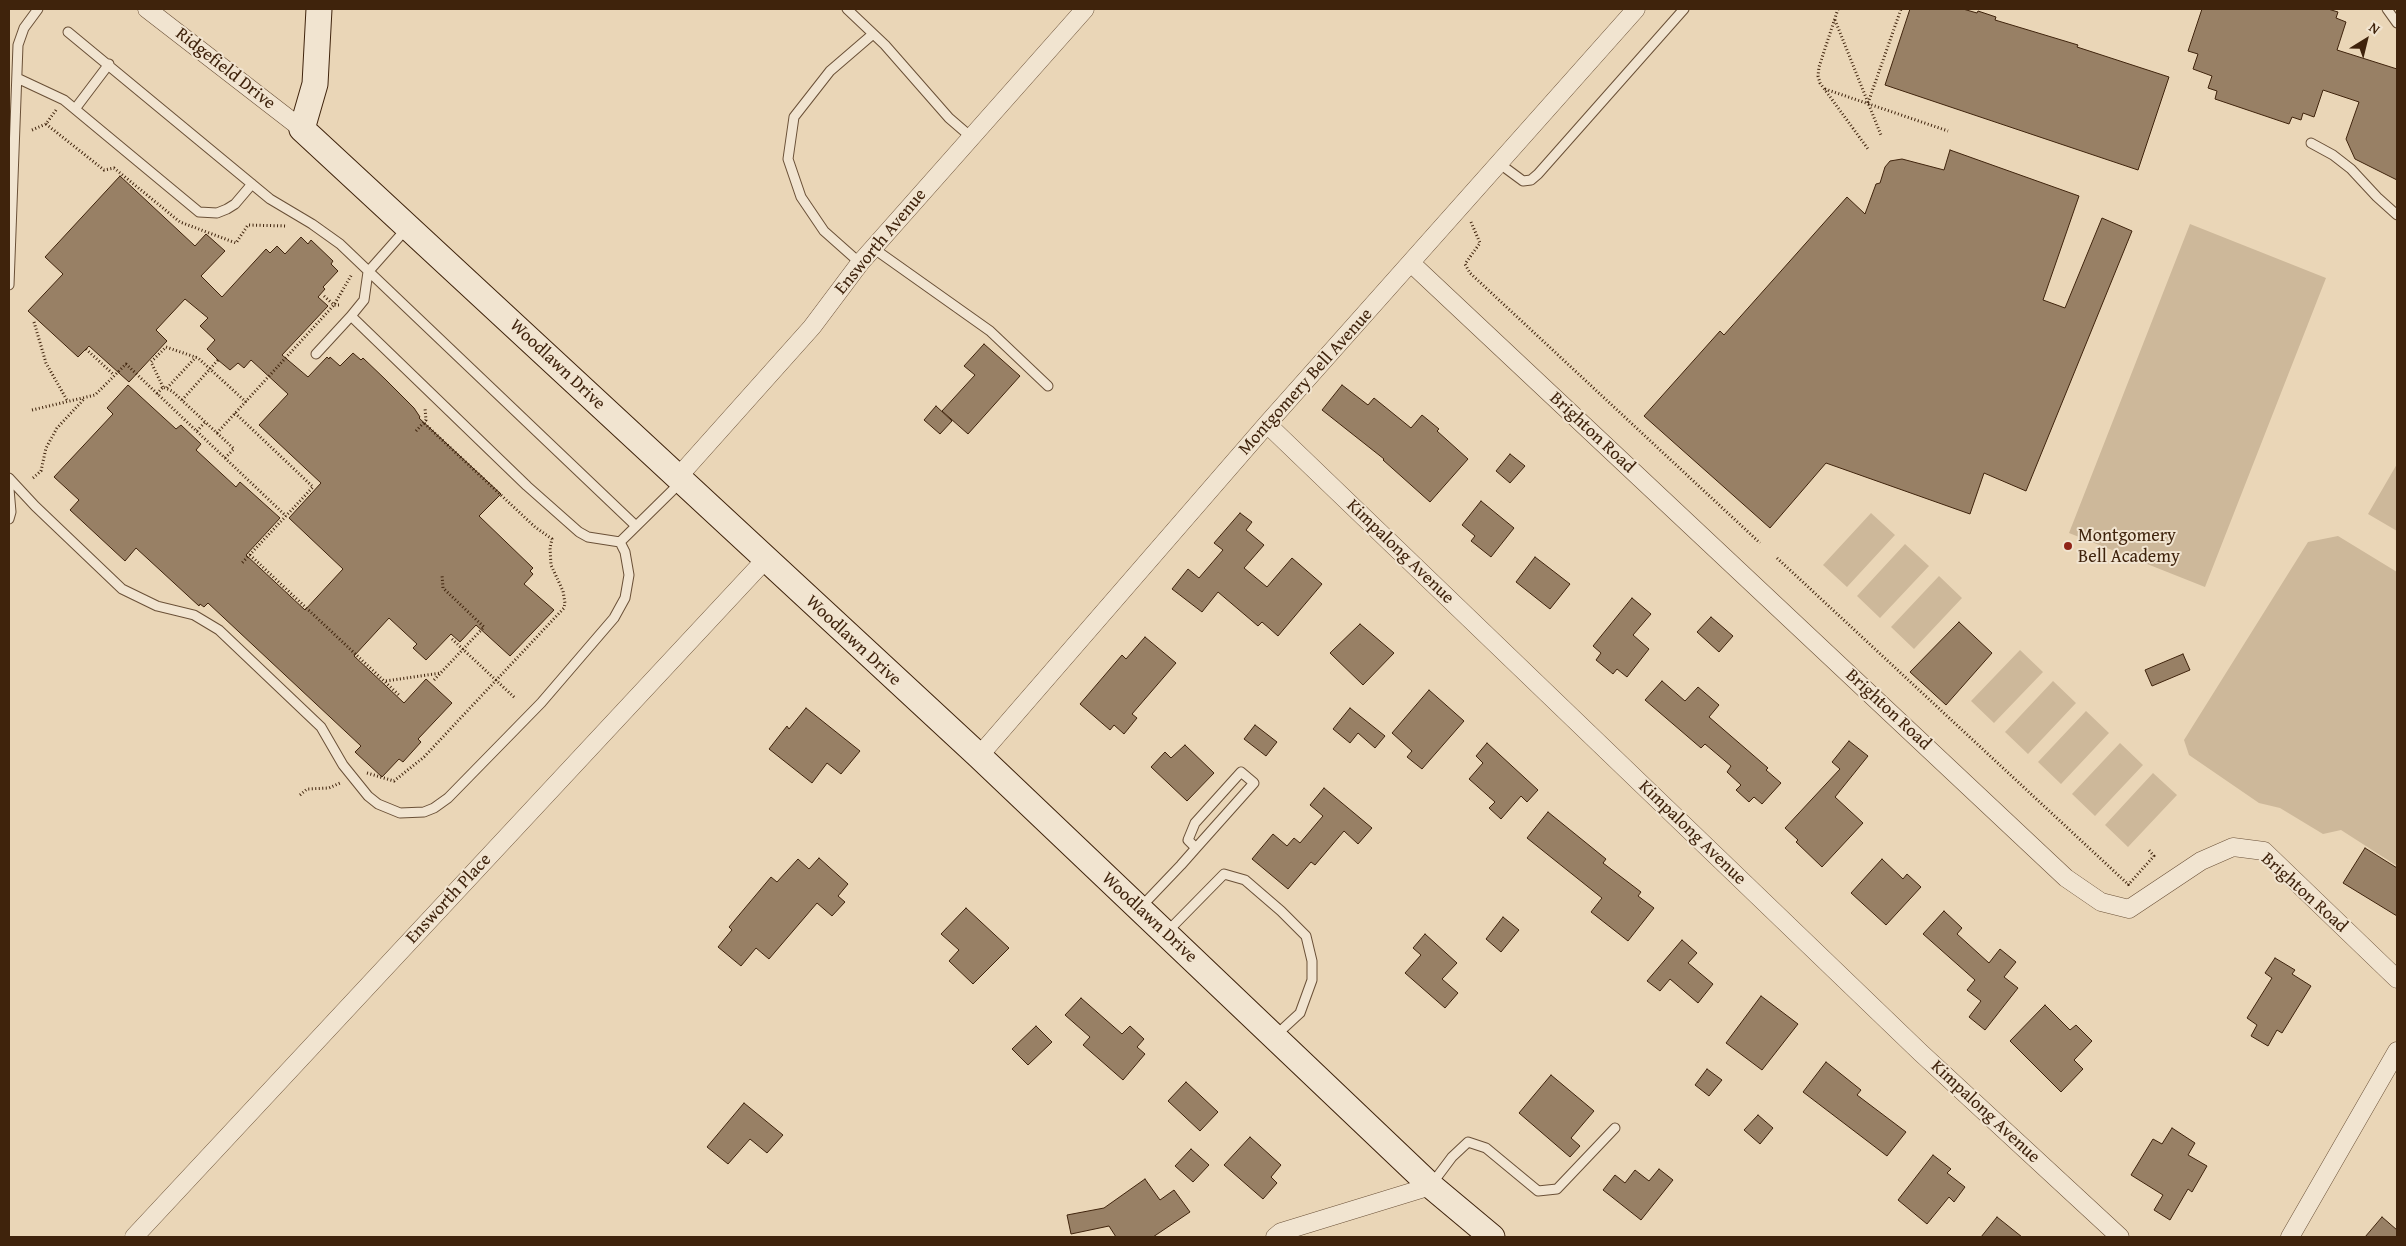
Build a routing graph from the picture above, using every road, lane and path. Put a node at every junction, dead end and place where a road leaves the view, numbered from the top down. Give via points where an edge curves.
1 (38, 9) edge
2 (147, 9) edge
3 (319, 9) edge
4 (847, 9) edge
5 (1085, 9) edge
6 (1636, 9) edge
7 (1684, 9) edge
8 (1838, 9) edge
9 (1901, 9) edge
10 (2387, 9) edge
11 (1835, 20) junction
12 (2397, 23) edge
13 (68, 32) dead end
14 (873, 34) junction
15 (109, 64) junction
16 (17, 78) junction
17 (1825, 89) junction
18 (64, 100) junction
19 (1868, 104) junction
20 (75, 109) junction
21 (302, 129) junction
22 (32, 130) dead end
23 (1948, 131) dead end
24 (1881, 135) dead end
25 (971, 137) junction
26 (2311, 143) dead end
27 (1868, 149) dead end
28 (1500, 164) junction
29 (252, 184) junction
30 (1468, 214) dead end
31 (2397, 215) edge
32 (408, 227) junction
33 (873, 248) junction
34 (860, 263) junction
35 (1412, 264) junction
36 (368, 272) junction
37 (9, 285) edge
38 (324, 296) dead end
39 (351, 316) junction
40 (34, 322) dead end
41 (86, 349) dead end
42 (316, 354) dead end
43 (196, 357) junction
44 (218, 360) dead end
45 (210, 369) junction
46 (114, 375) junction
47 (1048, 386) dead end
48 (165, 387) junction
49 (157, 394) junction
50 (86, 397) junction
51 (182, 400) junction
52 (68, 402) junction
53 (246, 402) junction
54 (422, 405) dead end
55 (32, 410) dead end
56 (235, 413) junction
57 (205, 422) junction
58 (424, 423) junction
59 (1268, 424) junction
60 (197, 431) junction
61 (416, 431) dead end
62 (217, 433) junction
63 (225, 458) junction
64 (9, 478) edge
65 (33, 478) dead end
66 (680, 479) junction
67 (9, 489) edge
68 (286, 516) junction
69 (9, 519) edge
70 (636, 526) junction
71 (620, 542) junction
72 (1760, 543) dead end
73 (250, 555) junction
74 (1777, 558) dead end
75 (765, 560) junction
76 (242, 563) dead end
77 (442, 575) dead end
78 (452, 639) dead end
79 (463, 649) junction
80 (441, 673) junction
81 (434, 680) dead end
82 (496, 680) junction
83 (385, 681) junction
84 (400, 696) dead end
85 (515, 698) dead end
86 (979, 756) junction
87 (365, 774) dead end
88 (343, 781) dead end
89 (300, 794) dead end
90 (1196, 848) junction
91 (2148, 849) dead end
92 (2128, 885) junction
93 (2135, 890) dead end
94 (1139, 908) junction
95 (1166, 933) junction
96 (2397, 979) edge
97 (1275, 1037) junction
98 (2397, 1051) edge
99 (1615, 1128) dead end
100 (1431, 1186) junction
101 (134, 1237) edge
102 (1275, 1237) edge
103 (1492, 1237) edge
104 (2120, 1237) edge
105 (2290, 1237) edge

1 - 16 lane via 24,28 18,45
2 - 21 street, Ridgefield Drive
3 - 21 main road via 315,84
4 - 14 lane
5 - 25 street, Ensworth Avenue
6 - 28 street, Montgomery Bell Avenue
7 - 28 lane via 1531,180 1523,180
8 - 11 path
9 - 19 path
10 - 12 lane
11 - 17 path via 1819,68 1818,76
11 - 19 path
13 - 15 lane
14 - 25 lane
14 - 34 lane via 830,71 794,117 788,159 801,197 824,230
15 - 20 lane
15 - 29 lane
16 - 18 lane
16 - 37 lane
17 - 19 path
17 - 27 path
18 - 20 lane
18 - 22 path via 46,124
19 - 23 path
19 - 24 path
20 - 29 lane via 199,212 217,213 227,209
21 - 32 main road, Woodlawn Drive
25 - 33 street, Ensworth Avenue
26 - 31 lane via 2351,168
28 - 35 street, Montgomery Bell Avenue
29 - 36 lane via 270,199 326,233
30 - 72 path via 1480,243 1465,264 1470,273
32 - 36 lane
32 - 66 main road, Woodlawn Drive
33 - 34 street, Ensworth Avenue
33 - 47 lane via 990,331
34 - 66 street, Ensworth Avenue via 812,327
35 - 59 street, Montgomery Bell Avenue
35 - 96 street, Brighton Road via 2073,882 2101,902 2129,909 2201,861 2233,847 2264,851
36 - 39 lane via 364,300
36 - 70 lane
38 - 53 path via 336,305
39 - 42 lane
39 - 71 lane via 579,532 588,537
40 - 52 path via 46,363
41 - 46 path
43 - 45 path
43 - 48 path
43 - 48 path via 166,346 152,362
44 - 45 path
45 - 51 path
45 - 53 path
46 - 49 path via 126,364
46 - 50 path via 95,395
48 - 49 path
48 - 51 path
49 - 60 path
50 - 52 path
50 - 65 path via 57,428 46,448 41,471
51 - 57 path
52 - 55 path
53 - 56 path
54 - 58 path via 426,412
56 - 62 path
56 - 68 path via 313,487
57 - 60 path
57 - 62 path
58 - 61 path
58 - 82 path via 552,539 550,556 564,592 564,608
59 - 86 street, Montgomery Bell Avenue
59 - 104 street, Kimpalong Avenue via 1914,1046
60 - 63 path
62 - 63 path via 234,449
63 - 68 path
64 - 71 lane via 122,588 157,606 194,615 219,630 322,727 343,764 368,796 400,813 429,810 448,798 541,703 614,618 625,598 629,575
66 - 70 lane
66 - 75 main road, Woodlawn Drive
67 - 69 lane
68 - 73 path
70 - 71 lane
73 - 76 path
73 - 83 path
74 - 92 path
75 - 86 main road, Woodlawn Drive
75 - 101 street, Ensworth Place
77 - 79 path via 443,588 484,626
78 - 79 path
79 - 80 path
79 - 82 path
80 - 81 path
80 - 83 path
82 - 85 path
82 - 87 path via 424,757 394,781
83 - 84 path
86 - 94 main road, Woodlawn Drive
88 - 89 path via 330,788 307,789
90 - 90 lane via 1254,783 1241,772 1195,823 1188,840
90 - 94 lane
91 - 92 path via 2154,856
92 - 93 path
94 - 95 main road, Woodlawn Drive
95 - 97 main road, Woodlawn Drive
95 - 97 lane via 1224,874 1246,880 1280,911 1306,936 1312,960 1312,980 1300,1013
97 - 100 main road, Woodlawn Drive
98 - 105 street
99 - 100 lane via 1558,1189 1538,1191 1486,1148 1468,1142 1452,1157
100 - 102 street via 1281,1232
100 - 103 main road, Woodlawn Drive

